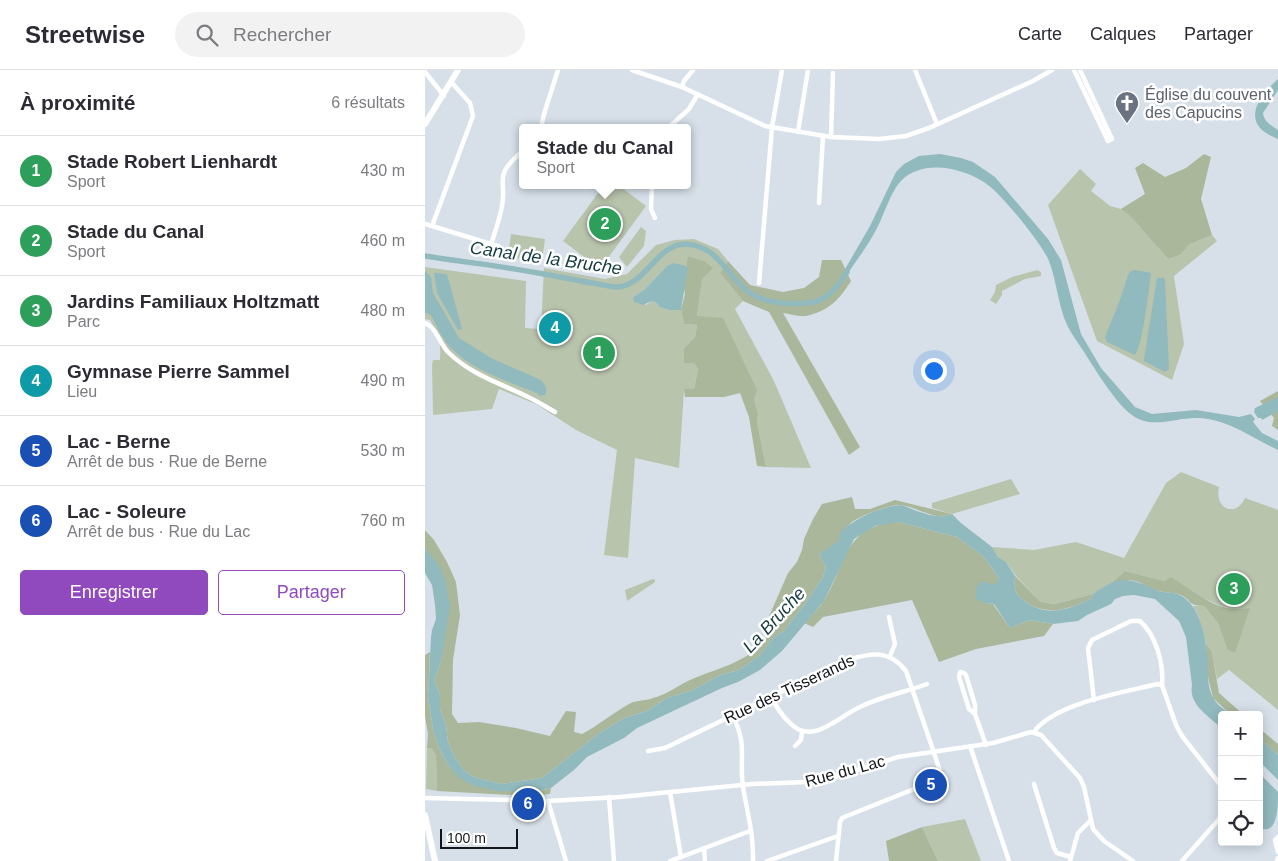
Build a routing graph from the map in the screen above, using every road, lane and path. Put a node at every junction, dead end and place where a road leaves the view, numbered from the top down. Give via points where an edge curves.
1 (459, 70) edge
2 (557, 70) edge
3 (632, 70) edge
4 (693, 70) edge
5 (782, 70) edge
6 (807, 70) edge
7 (915, 70) edge
8 (1052, 70) edge
9 (1074, 70) edge
10 (1080, 70) edge
11 (425, 72) edge
12 (833, 72) dead end
13 (451, 83) junction
14 (682, 87) junction
15 (698, 94) junction
16 (444, 96) junction
17 (425, 124) edge
18 (542, 124) edge
19 (672, 124) edge
20 (937, 124) junction
21 (772, 127) junction
22 (798, 132) junction
23 (823, 136) junction
24 (831, 137) junction
25 (519, 154) edge
26 (652, 189) edge
27 (819, 204) dead end
28 (655, 218) dead end
29 (425, 224) edge
30 (432, 226) junction
31 (759, 282) dead end
32 (425, 323) edge
33 (555, 412) dead end
34 (889, 617) dead end
35 (890, 656) junction
36 (927, 684) dead end
37 (1163, 685) junction
38 (912, 690) junction
39 (771, 696) junction
40 (1094, 700) junction
41 (975, 714) junction
42 (732, 715) junction
43 (802, 732) junction
44 (1035, 732) junction
45 (986, 744) junction
46 (795, 746) dead end
47 (970, 746) junction
48 (933, 750) junction
49 (648, 751) dead end
50 (1218, 782) edge
51 (1034, 784) dead end
52 (743, 785) junction
53 (670, 792) junction
54 (425, 798) edge
55 (609, 798) junction
56 (548, 801) junction
57 (425, 815) edge
58 (1218, 820) edge
59 (1090, 821) junction
60 (751, 831) junction
61 (838, 836) junction
62 (1278, 837) edge
63 (704, 848) junction
64 (1278, 852) edge
65 (681, 857) junction
66 (1071, 859) edge
67 (435, 861) edge
68 (566, 861) edge
69 (614, 861) edge
70 (670, 861) edge
71 (705, 861) edge
72 (753, 861) edge
73 (767, 861) edge
74 (836, 861) edge
75 (1009, 861) edge
76 (1133, 861) edge
77 (1182, 861) edge

1 - 13 main road
2 - 18 street
3 - 14 street
4 - 14 street
5 - 21 street
6 - 22 street
7 - 20 street
8 - 20 street
9 - 10 street via 1109,141 1112,139
11 - 16 street
12 - 24 street
13 - 16 main road
13 - 30 street via 470,103 473,116
14 - 15 street
15 - 19 street via 689,109
15 - 21 street via 750,120
16 - 17 main road
20 - 24 street via 911,135 890,139
21 - 22 street
21 - 31 street
22 - 23 street
23 - 24 street
23 - 27 street
25 - 30 street via 504,170 502,209 491,244
26 - 28 street via 651,209
29 - 30 street
32 - 33 street via 431,326 447,351 465,367
34 - 35 street via 895,644
35 - 38 street via 906,671
35 - 39 street, Rue des Tisserands via 870,654 847,660
36 - 38 street
37 - 40 street
37 - 40 street via 1157,646 1147,627 1140,621 1131,621 1092,640 1088,648
37 - 50 street via 1182,736
38 - 43 street via 861,706 818,730
38 - 48 street
39 - 42 street, Rue des Tisserands
39 - 43 street via 783,716
40 - 44 street via 1046,721
41 - 41 street via 969,708 960,672 966,676
41 - 45 street
42 - 49 street, Rue des Tisserands via 665,748
42 - 52 street via 741,734
43 - 46 street via 801,740
44 - 45 street, Rue du Lac
44 - 59 street via 1080,778
45 - 47 street, Rue du Lac
47 - 48 street, Rue du Lac
47 - 75 street
48 - 52 street, Rue du Lac via 884,760 820,780
48 - 61 street via 940,771 937,779 845,816 839,822
51 - 66 street via 1054,848 1057,853
52 - 53 street, Rue du Lac
52 - 60 street
53 - 55 street, Rue du Lac
53 - 65 street
54 - 56 street, Rue du Lac
55 - 56 street, Rue du Lac
55 - 69 street
56 - 68 street
57 - 67 main road
58 - 77 street
59 - 66 street via 1078,833
59 - 76 street via 1100,838
60 - 63 street
60 - 72 street
61 - 73 street
61 - 74 street
62 - 64 street via 1275,840
63 - 65 street
63 - 71 street
65 - 70 street

